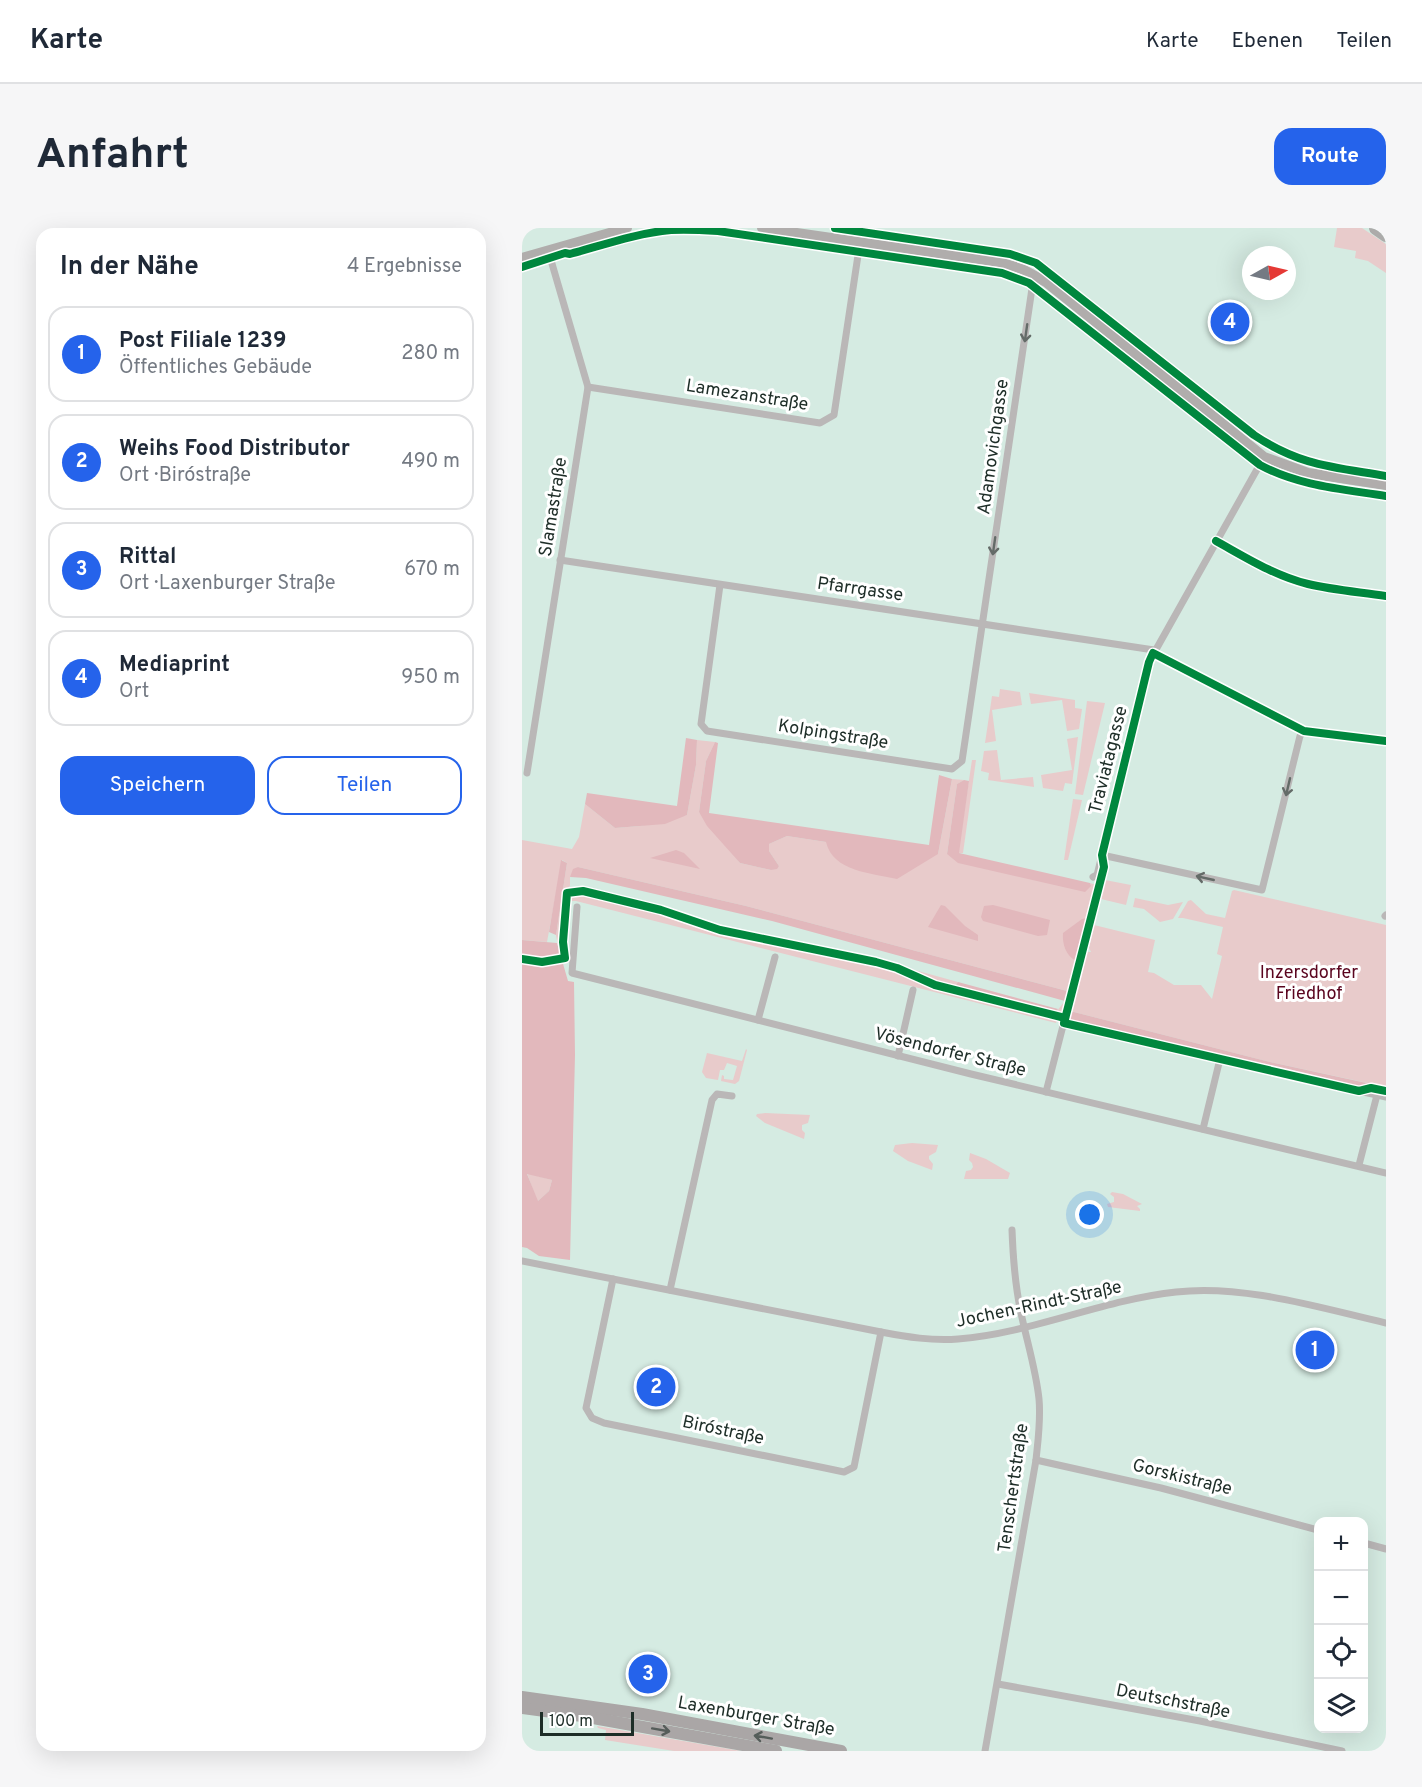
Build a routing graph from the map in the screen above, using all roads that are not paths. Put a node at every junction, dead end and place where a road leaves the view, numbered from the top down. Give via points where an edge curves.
1 (627, 228) edge
2 (762, 228) edge
3 (1376, 228) edge
4 (1386, 235) edge
5 (860, 242) junction
6 (548, 250) junction
7 (522, 258) edge
8 (1034, 275) junction
9 (588, 387) junction
10 (1264, 457) junction
11 (1386, 485) edge
12 (560, 560) junction
13 (720, 585) junction
14 (982, 623) junction
15 (1154, 650) junction
16 (1386, 741) edge
17 (527, 773) dead end
18 (1102, 855) junction
19 (1093, 877) dead end
20 (577, 907) dead end
21 (775, 957) dead end
22 (913, 990) dead end
23 (1065, 1018) dead end
24 (758, 1020) junction
25 (898, 1056) junction
26 (1219, 1064) dead end
27 (1359, 1091) dead end
28 (1046, 1092) junction
29 (1377, 1095) junction
30 (732, 1096) dead end
31 (1386, 1097) edge
32 (1203, 1129) junction
33 (1359, 1166) junction
34 (1386, 1173) edge
35 (1012, 1230) dead end
36 (522, 1261) edge
37 (613, 1279) junction
38 (670, 1290) junction
39 (1386, 1323) edge
40 (1024, 1327) junction
41 (881, 1332) junction
42 (1036, 1460) junction
43 (1314, 1529) edge
44 (1368, 1544) edge
45 (1386, 1549) edge
46 (998, 1684) junction
47 (522, 1697) edge
48 (522, 1708) edge
49 (776, 1751) edge
50 (841, 1751) edge
51 (985, 1751) edge
52 (1342, 1751) edge

1 - 6 main road
2 - 5 main road
3 - 4 highway
5 - 8 main road via 999,262
5 - 9 street, Lamezanstraße via 834,415 820,423
6 - 7 main road
6 - 9 street, Slamastraße
8 - 10 main road
8 -> 14 street, Adamovichgasse
9 - 12 street, Slamastraße
10 - 11 main road via 1308,473
10 - 15 street, Traviatagasse
12 - 13 street, Pfarrgasse
12 - 17 street, Slamastraße
13 - 14 street, Pfarrgasse
13 - 14 street, Kolpingstraße via 702,724 707,731 952,769 962,761
14 - 15 street, Pfarrgasse
15 - 18 street, Traviatagasse
16 -> 18 street via 1304,731 1262,890
18 - 19 street, Traviatagasse
20 - 24 street, Vösendorfer Straße via 572,973
21 - 24 street
22 - 25 street
23 - 28 street
24 - 25 street, Vösendorfer Straße
25 - 28 street, Vösendorfer Straße
26 - 32 street
27 - 29 street
28 - 32 street, Vösendorfer Straße
29 - 31 street
29 - 33 street
30 - 38 street via 717,1094 712,1100
32 - 33 street, Vösendorfer Straße
33 - 34 street, Vösendorfer Straße
35 - 40 street, Tenschertstraße via 1013,1263
36 - 37 street, Jochen-Rindt-Straße
37 - 38 street, Jochen-Rindt-Straße
37 - 41 street, Biróstraße via 586,1408 592,1418 844,1472 854,1467
38 - 41 street, Jochen-Rindt-Straße
39 - 40 street, Jochen-Rindt-Straße via 1246,1293 1204,1290 1154,1295
40 - 41 street, Jochen-Rindt-Straße via 955,1339
40 - 42 street, Tenschertstraße via 1039,1398
42 - 43 street, Gorskistraße
42 - 46 street, Tenschertstraße
44 - 45 street
46 - 51 street, Tenschertstraße
46 - 52 street, Deutschstraße
50 -> 47 main road, Laxenburger Straße via 642,1714
48 -> 49 main road, Laxenburger Straße

